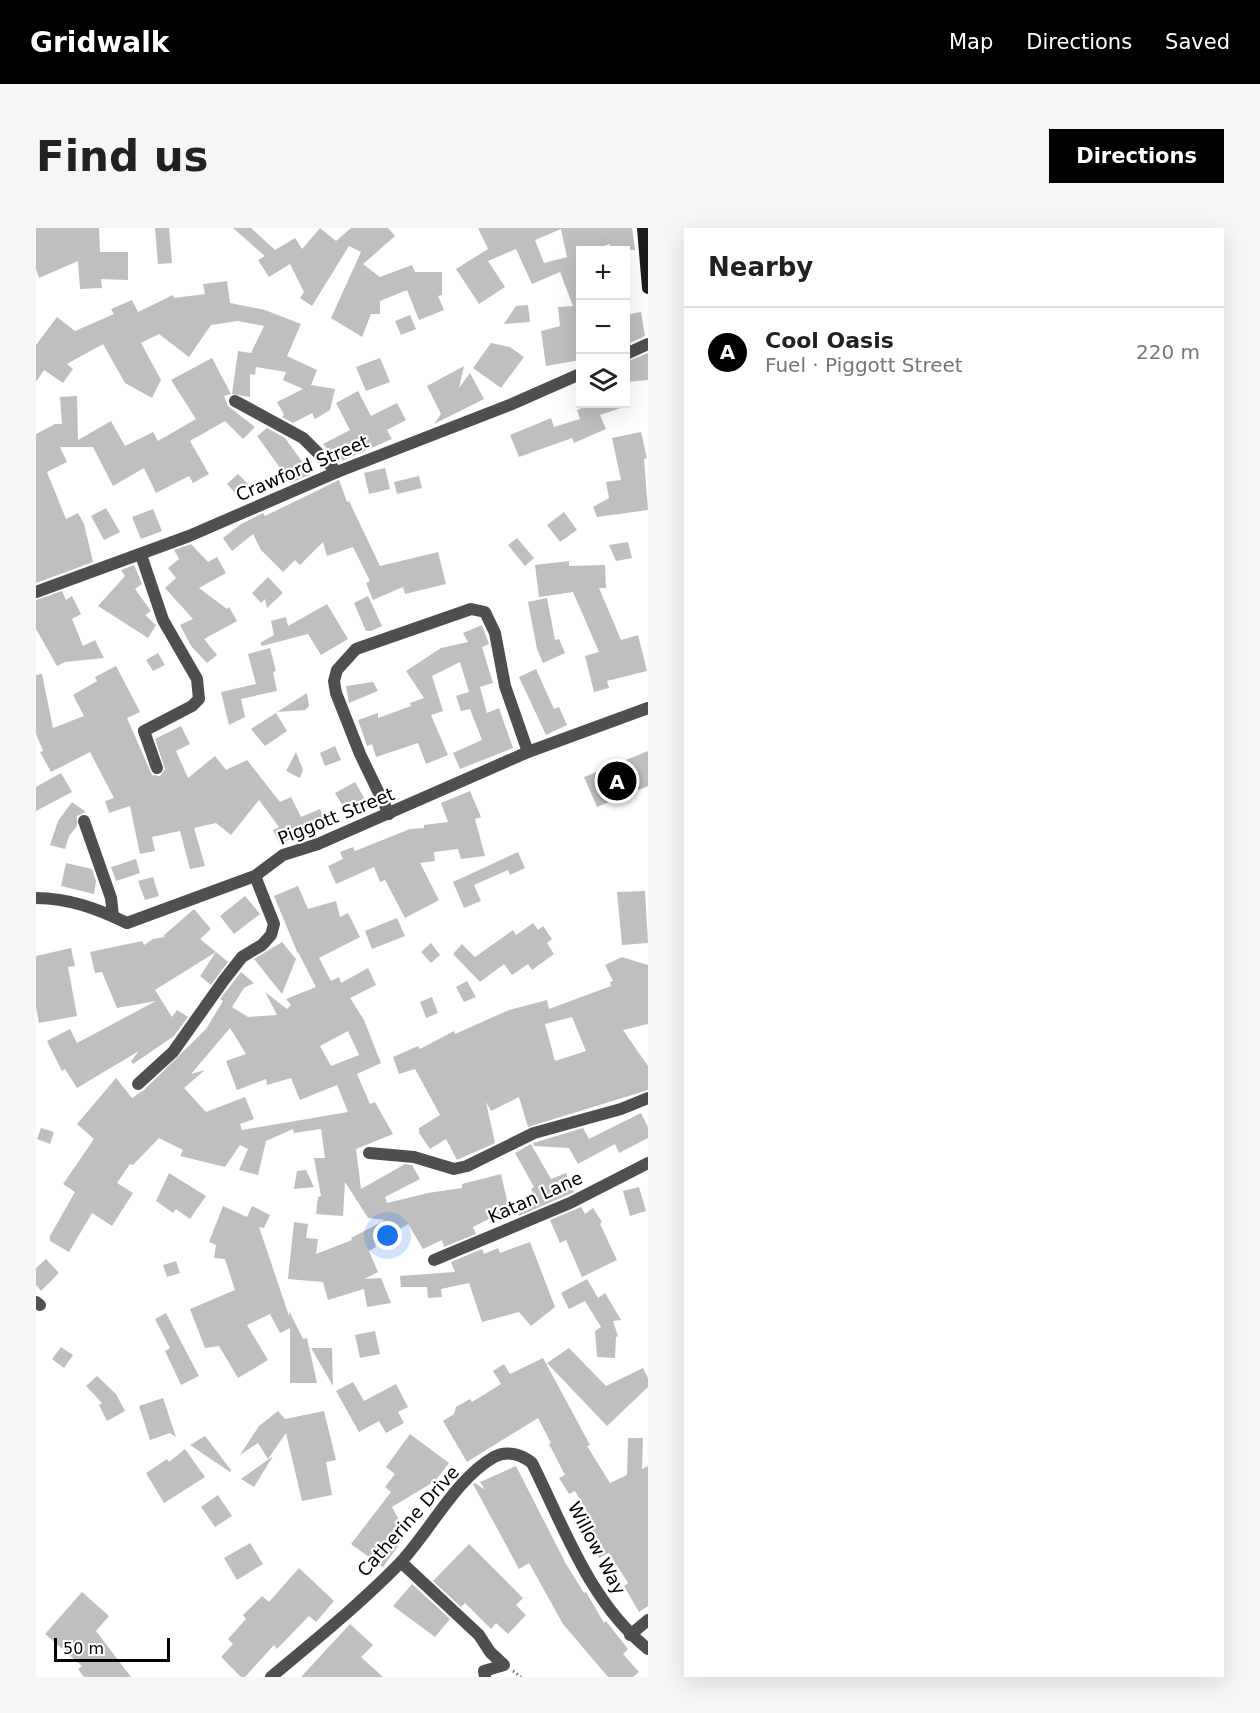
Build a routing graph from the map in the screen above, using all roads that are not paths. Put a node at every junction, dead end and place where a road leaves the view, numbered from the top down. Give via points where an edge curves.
1 (643, 228) edge
2 (647, 269) edge
3 (648, 288) edge
4 (648, 344) edge
5 (630, 352) edge
6 (576, 376) edge
7 (235, 401) dead end
8 (337, 472) junction
9 (141, 555) junction
10 (36, 592) edge
11 (648, 708) edge
12 (528, 752) junction
13 (157, 768) dead end
14 (389, 814) junction
15 (84, 821) dead end
16 (255, 876) junction
17 (36, 898) edge
18 (113, 916) junction
19 (138, 1084) dead end
20 (648, 1098) edge
21 (369, 1154) dead end
22 (648, 1163) edge
23 (434, 1260) dead end
24 (524, 1456) joint
25 (401, 1562) junction
26 (648, 1620) edge
27 (630, 1635) junction
28 (648, 1649) edge
29 (272, 1677) edge
30 (485, 1677) edge

1 - 2 street
2 - 3 street
4 - 5 street
6 - 8 street, Crawford Street
7 - 8 street via 303,438
8 - 9 street, Crawford Street
9 - 10 street, Crawford Street
9 - 13 street via 163,620 197,680 200,699 144,731
11 - 12 street, Piggott Street
12 - 14 street, Piggott Street
12 - 14 street via 505,686 495,633 485,612 471,609 356,649 337,670 336,693
14 - 16 street, Piggott Street via 283,855
15 - 18 street via 111,898
16 - 18 street, Piggott Street via 127,923
16 - 19 street via 274,924 271,935 242,957 173,1052
17 - 18 street, Piggott Street via 58,898
20 - 21 street via 534,1133 454,1169 414,1157
22 - 23 street, Katan Lane via 570,1203
24 - 25 street, Catherine Drive via 508,1453 484,1464 446,1503
24 - 27 street, Willow Way via 532,1463 601,1599
25 - 29 street, Catherine Drive via 334,1626
25 - 30 street via 480,1635 504,1665 484,1671
26 - 27 street
27 - 28 street, Willow Way

